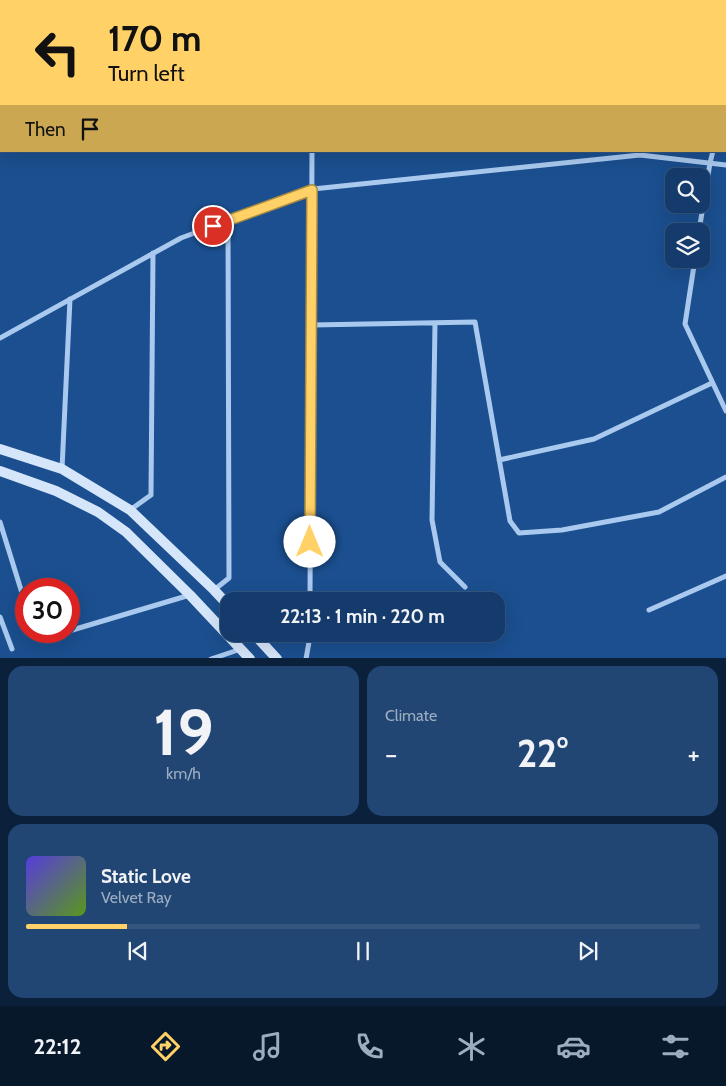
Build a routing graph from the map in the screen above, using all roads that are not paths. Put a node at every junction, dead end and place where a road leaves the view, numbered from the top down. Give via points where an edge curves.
1 (312, 152) edge
2 (593, 152) edge
3 (713, 152) edge
4 (593, 160) junction
5 (710, 163) junction
6 (726, 165) edge
7 (312, 190) junction
8 (228, 220) junction
9 (701, 223) edge
10 (153, 253) junction
11 (694, 268) edge
12 (70, 299) junction
13 (435, 322) junction
14 (312, 325) junction
15 (0, 338) edge
16 (712, 383) junction
17 (726, 411) edge
18 (0, 449) edge
19 (499, 460) junction
20 (62, 468) junction
21 (0, 471) edge
22 (726, 477) edge
23 (130, 510) junction
24 (0, 522) edge
25 (726, 576) edge
26 (17, 578) edge
27 (465, 587) dead end
28 (214, 590) junction
29 (310, 592) edge
30 (190, 595) junction
31 (220, 596) edge
32 (649, 610) dead end
33 (0, 617) edge
34 (80, 627) edge
35 (262, 642) edge
36 (310, 642) edge
37 (12, 649) dead end
38 (240, 649) junction
39 (211, 658) edge
40 (250, 658) edge
41 (277, 658) edge
42 (306, 658) edge

1 - 7 street
2 - 4 street
3 - 5 street
4 - 5 street via 640,155
4 - 7 street
5 - 6 street
5 - 9 street
7 - 8 street
7 - 14 street
8 - 10 street
8 - 28 street via 229,578
10 - 12 street
10 - 23 street via 151,495
11 - 16 street via 685,324
12 - 15 street
12 - 20 street
13 - 14 street
13 - 19 street via 474,322
13 - 27 street via 432,520 440,562
14 - 29 street
16 - 17 street
16 - 19 street via 594,439
18 - 20 main road
19 - 22 street via 510,521 520,533 562,530 659,512
20 - 23 main road
21 - 30 main road via 56,491 98,512 126,532
23 - 28 main road
24 - 26 street
25 - 32 street
28 - 31 main road
30 - 34 street
30 - 38 main road
33 - 37 street
35 - 41 main road
36 - 42 street
38 - 39 street
38 - 40 main road

